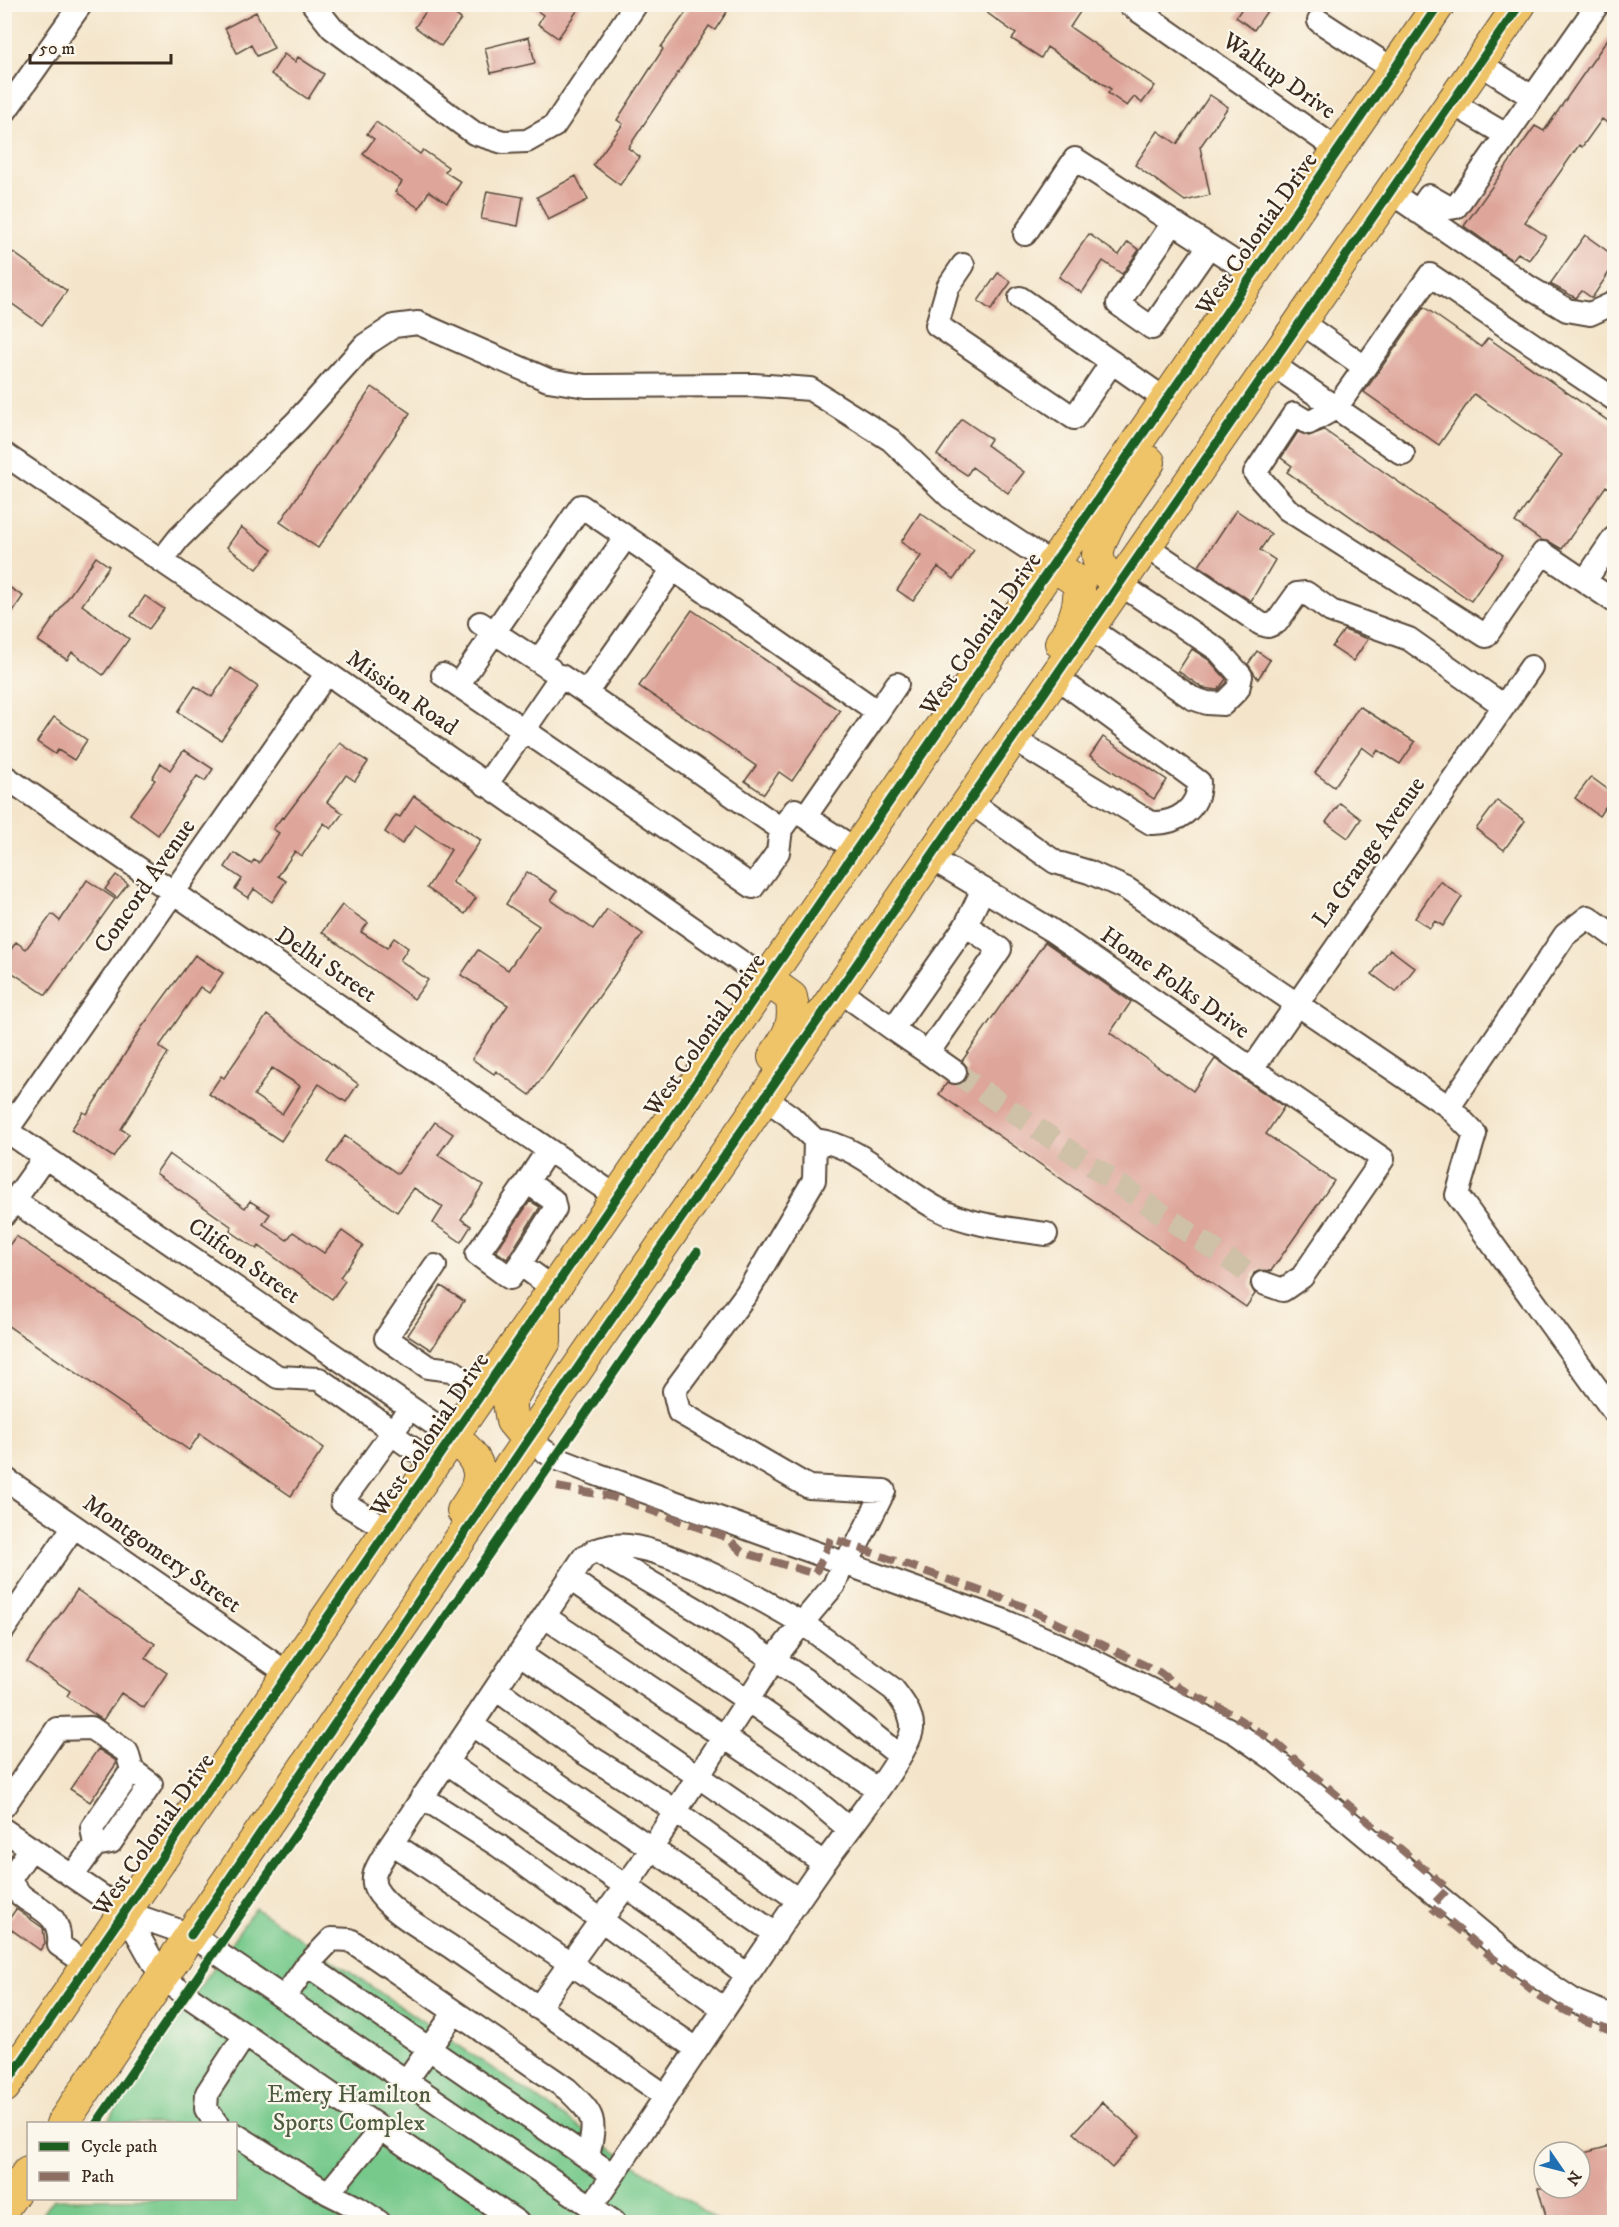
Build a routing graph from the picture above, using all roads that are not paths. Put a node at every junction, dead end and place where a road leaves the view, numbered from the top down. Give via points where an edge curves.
1 (81, 4) edge
2 (313, 4) edge
3 (636, 4) edge
4 (1129, 4) edge
5 (1520, 4) edge
6 (1598, 4) edge
7 (1435, 6) edge
8 (1319, 21) dead end
9 (1479, 63) junction
10 (1394, 70) junction
11 (1532, 97) junction
12 (1452, 103) junction
13 (4, 113) edge
14 (1506, 135) junction
15 (1338, 150) junction
16 (1396, 185) junction
17 (1424, 204) junction
18 (1173, 223) junction
19 (1025, 234) dead end
20 (1209, 246) junction
21 (963, 265) dead end
22 (1253, 274) junction
23 (1020, 298) dead end
24 (1614, 303) edge
25 (1301, 322) junction
26 (1112, 362) junction
27 (1272, 364) junction
28 (1363, 366) junction
29 (1614, 399) edge
30 (1166, 400) junction
31 (1336, 408) junction
32 (4, 453) edge
33 (1403, 454) dead end
34 (626, 537) junction
35 (1614, 538) edge
36 (1146, 546) junction
37 (161, 561) junction
38 (1052, 564) junction
39 (673, 569) junction
40 (1585, 581) junction
41 (1120, 584) junction
42 (1614, 601) edge
43 (487, 627) junction
44 (1089, 628) junction
45 (538, 662) junction
46 (1531, 667) dead end
47 (327, 673) junction
48 (561, 676) junction
49 (1056, 677) junction
50 (897, 684) dead end
51 (586, 693) junction
52 (1504, 706) junction
53 (878, 712) junction
54 (524, 730) junction
55 (1017, 734) junction
56 (4, 776) edge
57 (486, 785) junction
58 (970, 802) junction
59 (805, 817) junction
60 (781, 829) junction
61 (856, 850) junction
62 (931, 858) junction
63 (983, 889) junction
64 (173, 893) junction
65 (966, 925) junction
66 (1614, 936) edge
67 (767, 980) junction
68 (840, 991) junction
69 (1297, 1004) junction
70 (893, 1029) junction
71 (928, 1053) junction
72 (1252, 1069) junction
73 (955, 1072) tunnel mouth
74 (766, 1098) junction
75 (1449, 1107) junction
76 (6, 1129) edge
77 (814, 1140) junction
78 (548, 1150) junction
79 (729, 1151) junction
80 (45, 1157) junction
81 (527, 1182) junction
82 (617, 1197) junction
83 (9, 1208) edge
84 (1046, 1234) dead end
85 (520, 1264) junction
86 (435, 1266) dead end
87 (1263, 1283) tunnel mouth
88 (549, 1296) junction
89 (329, 1352) junction
90 (310, 1378) junction
91 (484, 1392) junction
92 (409, 1407) junction
93 (1614, 1412) edge
94 (393, 1432) junction
95 (453, 1437) junction
96 (528, 1440) junction
97 (434, 1464) junction
98 (4, 1478) edge
99 (74, 1526) junction
100 (389, 1530) junction
101 (595, 1550) junction
102 (843, 1564) junction
103 (570, 1579) junction
104 (419, 1601) junction
105 (545, 1617) junction
106 (802, 1623) junction
107 (4, 1629) edge
108 (520, 1654) junction
109 (774, 1660) junction
110 (290, 1675) junction
111 (496, 1689) junction
112 (748, 1701) junction
113 (471, 1725) junction
114 (722, 1738) junction
115 (900, 1756) junction
116 (446, 1762) junction
117 (698, 1775) junction
118 (877, 1790) junction
119 (422, 1797) junction
120 (4, 1806) edge
121 (675, 1811) junction
122 (849, 1829) junction
123 (4, 1830) edge
124 (392, 1843) junction
125 (31, 1848) junction
126 (651, 1848) junction
127 (824, 1863) junction
128 (74, 1875) junction
129 (626, 1885) junction
130 (798, 1900) junction
131 (125, 1911) junction
132 (601, 1920) junction
133 (776, 1934) junction
134 (191, 1935) junction
135 (569, 1963) junction
136 (88, 1965) junction
137 (307, 1965) junction
138 (747, 1975) junction
139 (162, 1978) junction
140 (284, 1998) junction
141 (538, 2008) junction
142 (724, 2009) junction
143 (455, 2012) junction
144 (1614, 2017) edge
145 (244, 2035) junction
146 (429, 2048) junction
147 (697, 2049) junction
148 (406, 2081) junction
149 (4, 2087) edge
150 (666, 2096) junction
151 (63, 2122) edge
152 (216, 2122) edge
153 (381, 2129) junction
154 (237, 2136) edge
155 (588, 2157) junction
156 (27, 2173) edge
157 (613, 2175) junction
158 (328, 2193) junction
159 (4, 2206) edge
160 (591, 2207) junction
161 (515, 2222) edge
162 (379, 2223) edge
163 (614, 2223) edge

1 - 13 street
2 - 3 street via 332,28 474,133 503,142 527,141 555,126
4 - 15 street, Walkup Drive
5 - 9 highway
6 - 11 street
7 - 10 highway, West Colonial Drive
8 - 10 street
9 - 11 street
9 - 12 highway
10 - 15 highway, West Colonial Drive
11 - 14 street
12 - 14 street
12 - 16 highway
14 - 17 street via 1456,207
15 - 22 highway, West Colonial Drive
16 - 17 street
16 - 25 highway
17 - 24 street via 1530,288 1567,310 1590,314
18 - 19 street via 1075,159
18 - 20 street
18 - 20 street via 1118,304 1152,328
20 - 22 street
21 - 26 street via 948,287 937,325 1074,418
22 - 30 highway, West Colonial Drive
23 - 26 street
25 - 27 highway
25 - 28 street
26 - 30 street
27 - 31 street
27 - 36 highway
28 - 29 street via 1430,275
28 - 31 street
30 - 38 highway, West Colonial Drive
30 - 41 highway via 1164,440 1127,494 1098,555 1102,571
31 - 33 street
31 - 40 street via 1309,423 1294,414 1255,472 1287,509 1486,636 1543,553
32 - 37 street, Mission Road
34 - 39 street
34 - 43 street via 581,506
34 - 45 street
35 - 40 street
36 - 41 highway
36 - 52 street via 1261,624 1278,622 1298,594 1306,593 1331,611 1409,639
37 - 38 street via 178,538 297,421 365,345 394,326 418,323 548,380 586,386 810,389 891,440 950,497
37 - 47 street, Mission Road
38 - 55 highway via 1078,582 1082,596 1071,629 1027,689
38 - 61 highway, West Colonial Drive
39 - 51 street
39 - 53 street
40 - 42 street
41 - 44 highway
41 - 44 street via 1224,655 1241,676 1238,689 1222,704 1200,701
43 - 45 street
43 - 54 street via 450,680
44 - 49 highway
45 - 48 street
46 - 52 street, La Grange Avenue
47 - 57 street, Mission Road
47 - 64 street, Concord Avenue
48 - 51 street
48 - 54 street
49 - 55 highway
49 - 55 street via 1199,782 1196,800 1169,824 1151,823 1052,764
50 - 53 street
51 - 60 street
52 - 69 street, La Grange Avenue
53 - 59 street
54 - 57 street
54 - 60 street via 753,887 778,852
55 - 58 highway
56 - 64 street, Delhi Street
57 - 67 street, Mission Road
58 - 62 highway
58 - 69 street via 1055,862 1127,889
59 - 60 street via 795,810
59 - 61 street
61 - 67 highway, West Colonial Drive
62 - 63 street, Home Folks Drive
62 - 68 highway
63 - 65 street
63 - 72 street, Home Folks Drive via 1051,930
64 - 76 street, Concord Avenue
64 - 78 street, Delhi Street
65 - 70 street
65 - 71 street via 1000,949
66 - 75 street via 1588,917 1565,934
67 - 79 highway via 791,997 795,1015 779,1049 726,1124
67 - 82 highway, West Colonial Drive
68 - 70 street
68 - 74 highway
69 - 72 street, La Grange Avenue
69 - 75 street
70 - 71 street
71 - 73 street
72 - 87 street, Home Folks Drive via 1383,1159 1302,1277 1283,1290
74 - 77 street
74 - 79 highway
75 - 93 street via 1475,1134 1457,1195
76 - 80 street, Clifton Street
77 - 84 street via 832,1142 939,1209 994,1226
77 - 102 street via 814,1180 747,1293 674,1390 679,1412 809,1488 884,1491 856,1547
78 - 81 street
78 - 82 street, Delhi Street
79 - 96 highway
80 - 83 street
80 - 89 street, Clifton Street
81 - 85 street via 556,1205
81 - 85 street via 477,1254 510,1278
82 - 88 highway, West Colonial Drive
83 - 90 street via 278,1377
85 - 88 street
86 - 91 street via 386,1338 428,1367 452,1370
88 - 91 highway, West Colonial Drive
88 - 96 highway via 544,1341 509,1402 512,1421
89 - 90 street
89 - 92 street, Clifton Street
90 - 94 street via 319,1379
91 - 95 highway, West Colonial Drive
92 - 94 street
92 - 95 street, Clifton Street
94 - 97 street
94 - 100 street via 342,1502
95 - 97 highway, West Colonial Drive
95 - 104 highway via 473,1454 479,1464 480,1480 469,1503 419,1574
96 - 102 street via 555,1458
96 - 104 highway
97 - 100 highway, West Colonial Drive
98 - 99 street, Montgomery Street
99 - 107 street
99 - 110 street, Montgomery Street
100 - 110 highway, West Colonial Drive
101 - 103 street via 584,1557
101 - 106 street via 627,1546 657,1554 719,1579
101 - 109 street
102 - 106 street via 834,1585
102 - 144 street via 1002,1620 1084,1656 1236,1733 1275,1760 1523,1967 1576,2002
103 - 105 street
103 - 112 street
104 - 134 highway
105 - 108 street
105 - 114 street
106 - 109 street
106 - 115 street via 860,1663 903,1702 912,1729
108 - 111 street
108 - 117 street
109 - 112 street
109 - 115 street
110 - 131 highway, West Colonial Drive
111 - 113 street
111 - 121 street via 581,1751
112 - 114 street
112 - 118 street
113 - 116 street
113 - 126 street
114 - 117 street
114 - 122 street via 802,1789
115 - 118 street
116 - 119 street
116 - 129 street
117 - 121 street
117 - 127 street
118 - 122 street
119 - 124 street
119 - 132 street via 499,1846
120 - 128 street via 57,1729 91,1728 128,1752 137,1773 151,1784 111,1842 95,1845
121 - 126 street
121 - 130 street
122 - 127 street
123 - 125 street
124 - 135 street
124 - 141 street via 373,1879 384,1900
125 - 128 street
125 - 136 street via 10,1879 13,1889 55,1919 59,1945
126 - 129 street
126 - 133 street
127 - 130 street
128 - 131 street
129 - 132 street
129 - 138 street
130 - 133 street
131 - 134 street
131 - 136 highway, West Colonial Drive
131 - 139 street
132 - 135 street
132 - 142 street
133 - 138 street
134 - 139 highway
134 - 140 street
135 - 141 street
135 - 147 street
136 - 149 highway, West Colonial Drive
137 - 140 street
137 - 143 street via 332,1939 350,1940
137 - 146 street
138 - 142 street
139 - 145 street
139 - 151 highway
140 - 148 street
141 - 150 street
142 - 147 street
143 - 146 street
143 - 155 street via 567,2090 588,2110 594,2126
145 - 152 street via 207,2093 206,2109
145 - 153 street
146 - 148 street
146 - 155 street
147 - 150 street
148 - 160 street
150 - 157 street
153 - 158 street
153 - 161 street
154 - 158 street
155 - 157 street
156 - 159 highway
157 - 160 street
158 - 162 street
160 - 163 street

